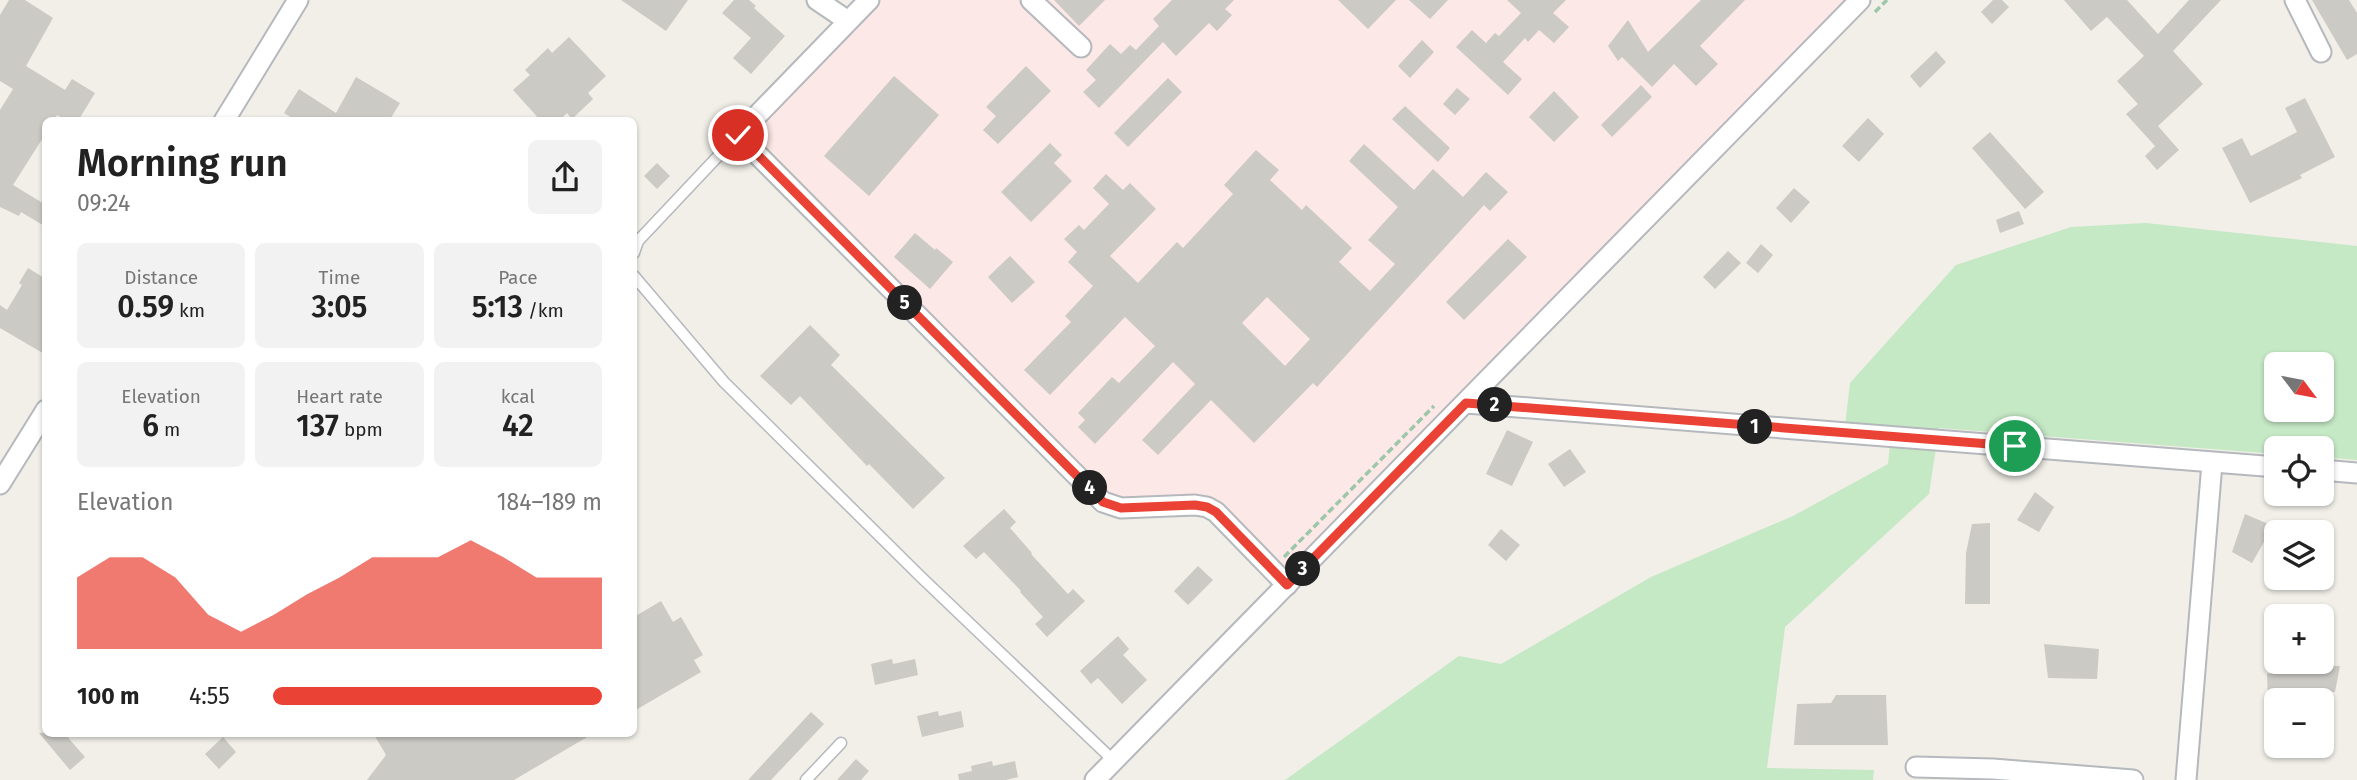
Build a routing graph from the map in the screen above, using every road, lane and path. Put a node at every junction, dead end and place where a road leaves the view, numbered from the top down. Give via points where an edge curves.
1 (298, 0) edge
2 (817, 0) edge
3 (869, 0) edge
4 (1031, 0) edge
5 (1860, 0) edge
6 (2295, 0) edge
7 (848, 21) junction
8 (1081, 47) dead end
9 (2321, 52) dead end
10 (226, 117) edge
11 (738, 135) junction
12 (637, 244) edge
13 (637, 280) edge
14 (1466, 403) junction
15 (42, 416) edge
16 (2212, 463) junction
17 (2264, 466) edge
18 (2334, 471) edge
19 (2357, 472) edge
20 (0, 484) edge
21 (1287, 585) junction
22 (841, 743) dead end
23 (1114, 761) junction
24 (1916, 767) dead end
25 (806, 780) edge
26 (1095, 780) edge
27 (2133, 780) edge
28 (2186, 780) edge

1 - 10 street
2 - 7 street
3 - 7 street
4 - 8 street
5 - 14 street
6 - 9 street
7 - 11 street
11 - 12 lane
11 - 21 street via 1103,502 1121,508 1207,507
13 - 23 lane via 724,383
14 - 16 street
14 - 21 street
15 - 20 street
16 - 17 street
16 - 28 street
18 - 19 street
21 - 23 street
22 - 25 lane
23 - 26 street
24 - 27 street

